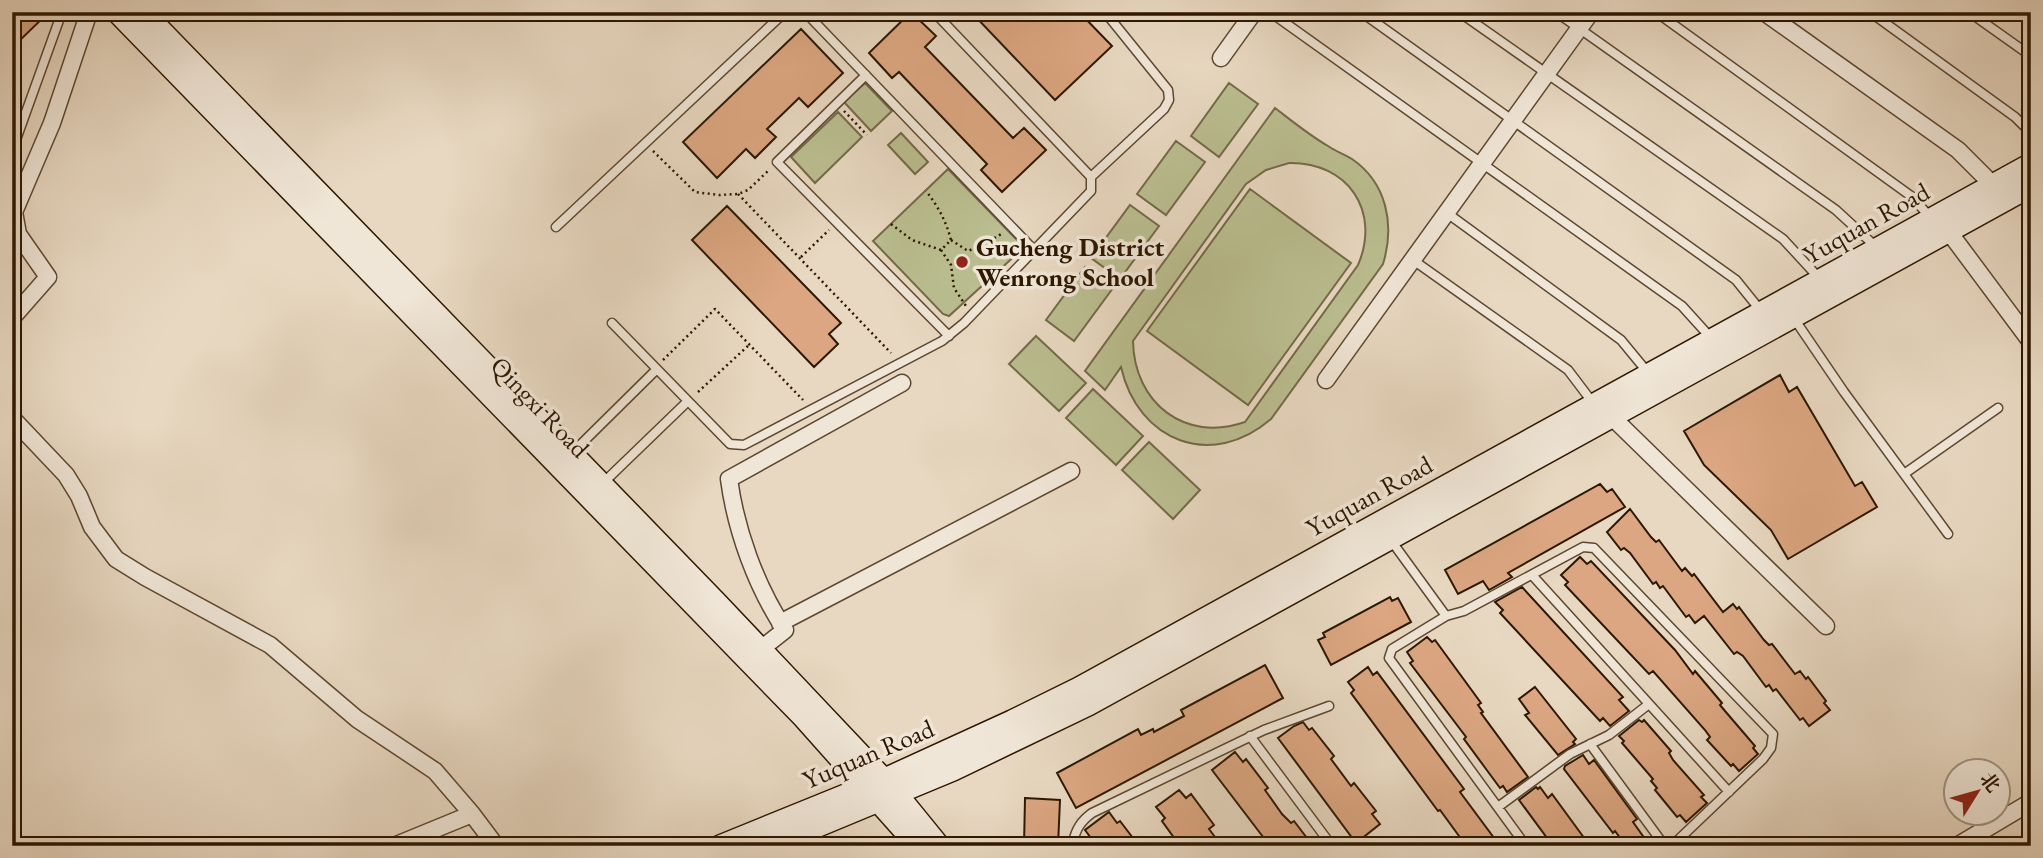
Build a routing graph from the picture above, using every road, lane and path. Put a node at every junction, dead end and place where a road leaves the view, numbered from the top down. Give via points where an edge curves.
1 (62, 12) edge
2 (89, 12) edge
3 (117, 12) edge
4 (143, 12) edge
5 (785, 12) edge
6 (805, 12) edge
7 (934, 12) edge
8 (1105, 12) edge
9 (1254, 12) edge
10 (1270, 12) edge
11 (1361, 12) edge
12 (1459, 12) edge
13 (1556, 12) edge
14 (1591, 12) edge
15 (1656, 12) edge
16 (1764, 12) edge
17 (1870, 12) edge
18 (1969, 12) edge
19 (1579, 29) junction
20 (2031, 57) edge
21 (1221, 58) dead end
22 (1546, 74) junction
23 (866, 75) junction
24 (836, 104) junction
25 (1513, 121) junction
26 (2031, 134) edge
27 (867, 135) dead end
28 (645, 143) junction
29 (12, 150) edge
30 (778, 162) junction
31 (1481, 164) junction
32 (2031, 164) edge
33 (1091, 177) junction
34 (1993, 185) junction
35 (2031, 186) edge
36 (926, 191) dead end
37 (738, 194) junction
38 (1447, 213) junction
39 (837, 222) junction
40 (891, 224) dead end
41 (1940, 225) junction
42 (556, 226) dead end
43 (1011, 226) junction
44 (951, 240) junction
45 (1877, 248) junction
46 (941, 250) junction
47 (1034, 250) junction
48 (800, 258) junction
49 (1413, 260) junction
50 (1821, 279) junction
51 (1762, 312) junction
52 (973, 313) junction
53 (1793, 317) junction
54 (12, 318) edge
55 (612, 323) dead end
56 (949, 336) junction
57 (1712, 340) junction
58 (2031, 342) edge
59 (750, 344) junction
60 (901, 363) junction
61 (656, 368) junction
62 (1649, 374) junction
63 (1326, 380) dead end
64 (902, 383) dead end
65 (688, 401) junction
66 (1594, 404) junction
67 (1998, 408) dead end
68 (812, 410) junction
69 (1612, 417) junction
70 (12, 418) edge
71 (571, 453) junction
72 (1071, 471) dead end
73 (1904, 474) junction
74 (602, 484) junction
75 (1948, 534) dead end
76 (1390, 539) junction
77 (1532, 575) junction
78 (1446, 616) junction
79 (780, 623) junction
80 (1826, 626) dead end
81 (761, 649) junction
82 (1649, 704) junction
83 (1329, 706) dead end
84 (1250, 736) junction
85 (1590, 744) junction
86 (882, 790) junction
87 (1729, 792) junction
88 (2031, 802) edge
89 (1498, 807) junction
90 (472, 814) junction
91 (394, 846) edge
92 (496, 846) edge
93 (720, 846) edge
94 (770, 846) edge
95 (918, 846) edge
96 (939, 846) edge
97 (1076, 846) edge
98 (1330, 846) edge
99 (1526, 846) edge
100 (1957, 846) edge

1 - 29 lane
2 - 54 street via 52,123 13,212 18,234 48,277
3 - 86 main road, Qingxi Road via 804,718
4 - 71 main road, Qingxi Road
5 - 28 lane
6 - 23 lane
7 - 33 lane
8 - 33 lane via 1168,90 1169,100
9 - 21 street
10 - 31 lane
11 - 25 lane
12 - 22 lane
13 - 19 lane
14 - 19 street
15 - 41 lane via 1911,196
16 - 34 street via 1950,144
17 - 26 lane via 2015,117
18 - 20 lane
19 - 22 street
19 - 45 lane via 1836,210
22 - 25 street
22 - 50 lane via 1783,239
23 - 24 lane
23 - 43 lane
24 - 27 path
24 - 30 lane
25 - 31 street
25 - 51 lane via 1736,280
28 - 37 path via 695,192
28 - 42 lane
30 - 37 path
30 - 39 lane
31 - 38 street
31 - 57 lane via 1682,306
32 - 34 main road, Yuquan Road
33 - 47 lane via 1091,191
34 - 41 main road, Yuquan Road
35 - 41 main road, Yuquan Road
36 - 44 path via 941,211
37 - 48 path
38 - 49 street
38 - 62 lane via 1622,340
39 - 48 path
39 - 56 lane
40 - 46 path via 912,240
41 - 45 main road, Yuquan Road
41 - 53 main road, Yuquan Road
41 - 58 street
43 - 44 path via 968,250
43 - 47 lane
44 - 46 path
45 - 50 main road, Yuquan Road
46 - 52 path via 951,265 954,288
47 - 52 lane
48 - 60 path
49 - 63 street
49 - 66 lane via 1568,370
50 - 51 main road, Yuquan Road
51 - 57 main road, Yuquan Road
52 - 56 lane
53 - 69 main road, Yuquan Road
53 - 73 lane
55 - 61 lane
56 - 60 lane
57 - 62 main road, Yuquan Road
59 - 61 path via 715,309
59 - 65 path
59 - 68 path
60 - 68 lane
61 - 65 lane
61 - 71 lane
62 - 66 main road, Yuquan Road
64 - 79 street via 729,480 734,517
65 - 68 lane via 730,444 744,446
65 - 74 lane
66 - 86 main road, Yuquan Road via 1079,688
67 - 73 lane
69 - 76 main road, Yuquan Road
69 - 80 street
70 - 90 street via 66,474 92,527 116,559 270,645 357,719 435,771
71 - 74 main road, Qingxi Road
72 - 79 street
73 - 75 lane
74 - 81 main road, Qingxi Road
76 - 78 lane
76 - 86 main road, Yuquan Road via 1010,744
77 - 78 lane
77 - 82 lane
77 - 87 lane via 1583,547 1594,548 1773,734 1767,754
78 - 89 lane via 1392,649 1389,658
79 - 81 street via 785,630
81 - 86 main road, Qingxi Road
82 - 85 lane via 1609,736
82 - 87 lane
83 - 84 lane
84 - 97 lane via 1092,813 1075,833
84 - 98 lane
85 - 87 lane via 1664,845 1677,841
85 - 89 lane
86 - 93 main road, Yuquan Road
86 - 94 main road, Yuquan Road
86 - 95 main road, Qingxi Road
86 - 96 main road, Qingxi Road
88 - 100 street
89 - 99 lane
90 - 91 street
90 - 92 street

